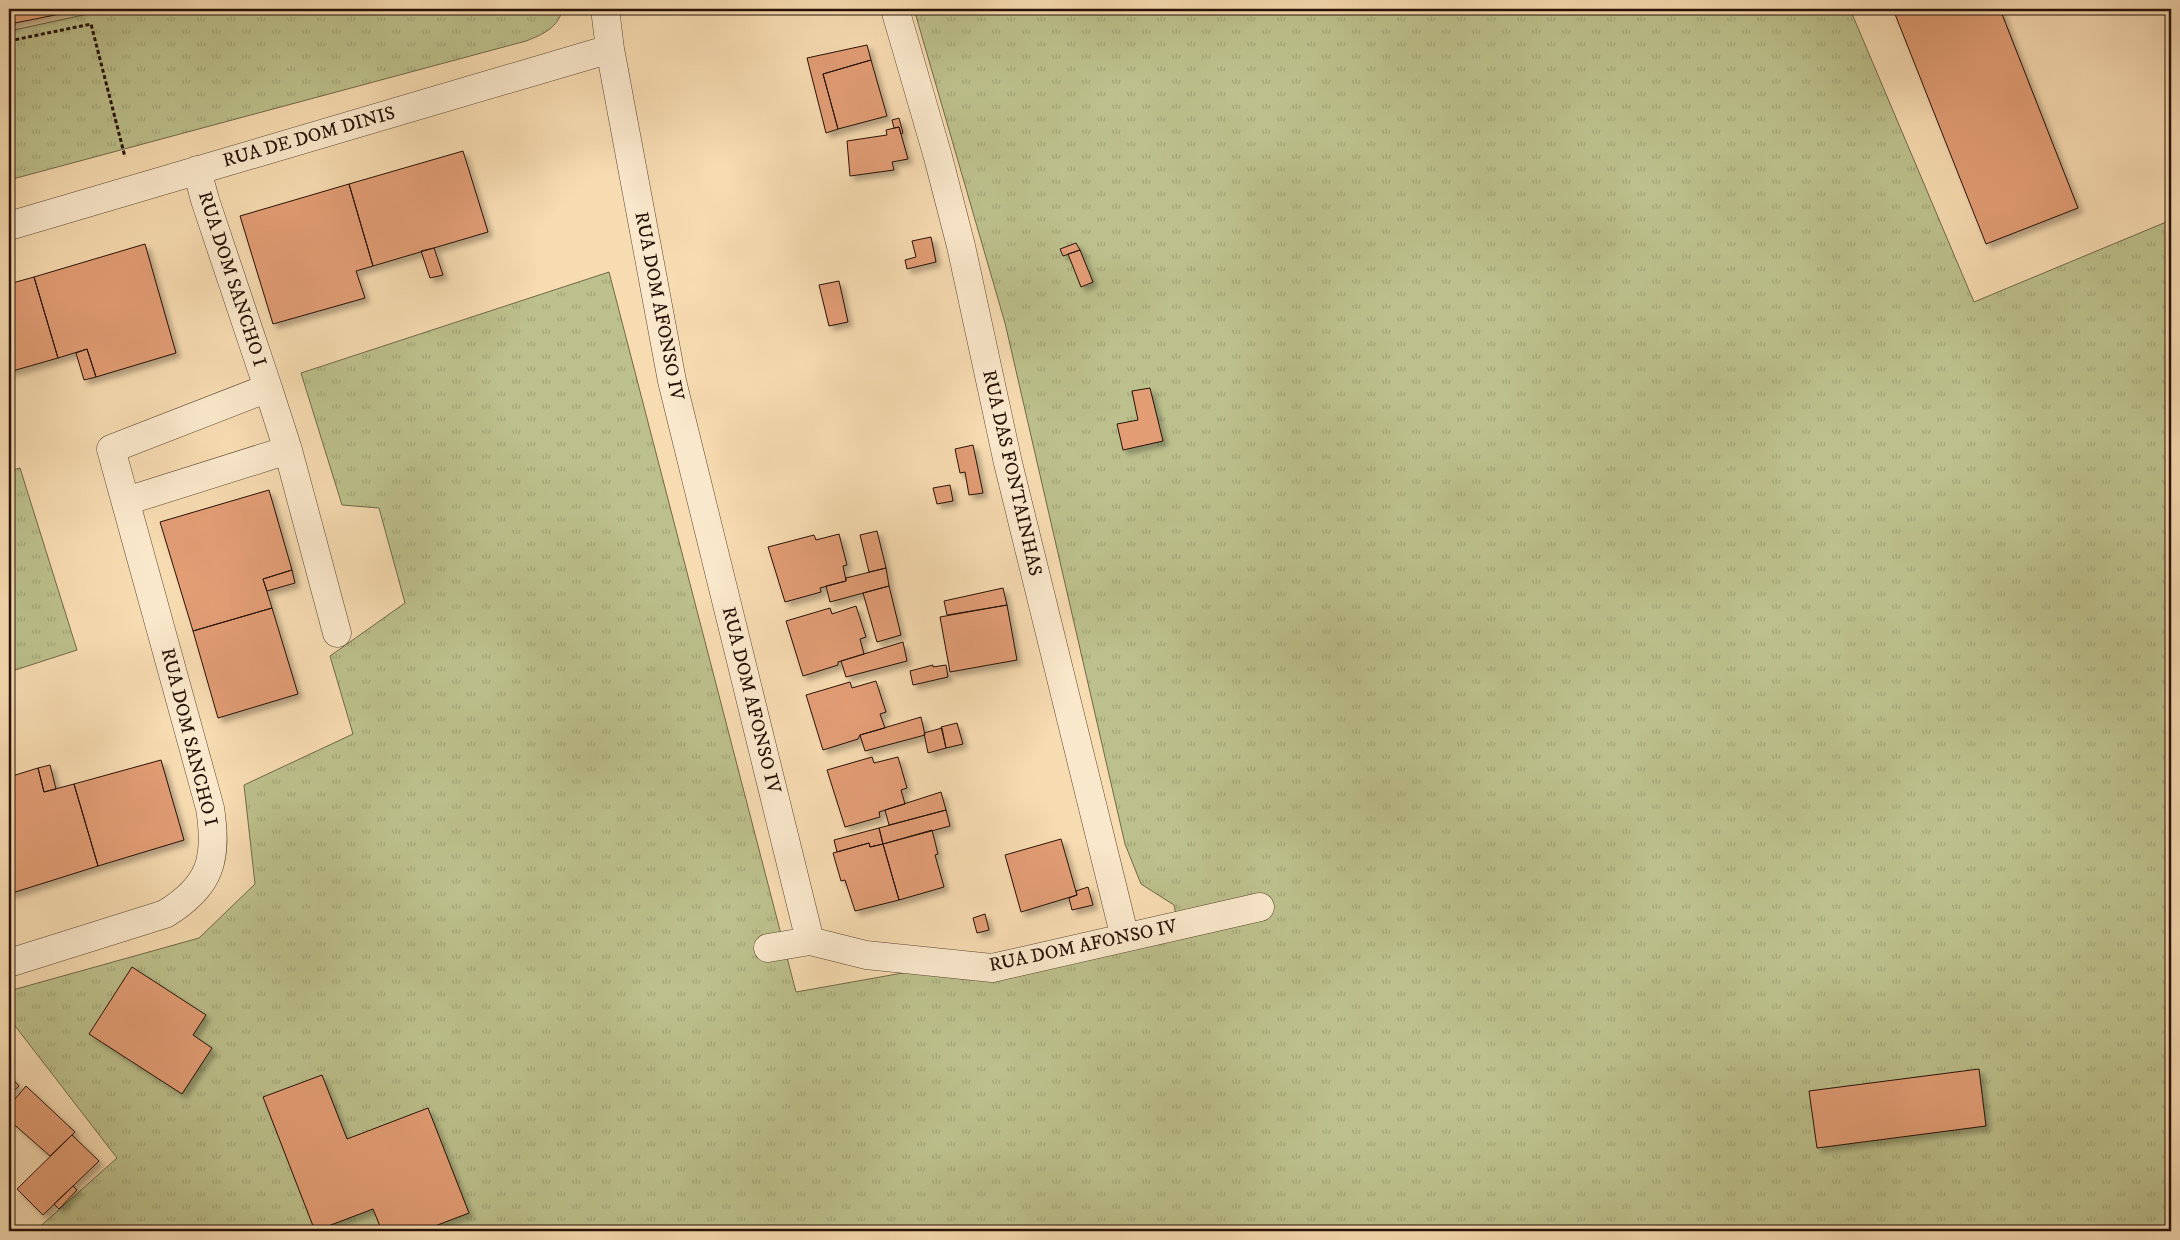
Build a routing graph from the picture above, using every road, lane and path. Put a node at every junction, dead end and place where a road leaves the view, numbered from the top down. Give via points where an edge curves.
1 (605, 9) edge
2 (895, 9) edge
3 (9, 40) edge
4 (610, 49) junction
5 (197, 170) junction
6 (133, 189) junction
7 (9, 226) edge
8 (268, 388) junction
9 (288, 450) junction
10 (126, 501) junction
11 (338, 633) dead end
12 (1260, 907) dead end
13 (1125, 938) junction
14 (810, 940) junction
15 (768, 948) dead end
16 (9, 963) edge

1 - 4 street, RUA DOM AFONSO IV
2 - 13 street, RUA DAS FONTAINHAS via 961,246 1008,463
3 - 6 path via 91,24
4 - 5 street, RUA DE DOM DINIS
4 - 14 street, RUA DOM AFONSO IV via 672,381
5 - 6 street, RUA DE DOM DINIS
5 - 8 street, RUA DOM SANCHO I
6 - 7 street, RUA DE DOM DINIS
8 - 9 street, RUA DOM SANCHO I
8 - 10 street, RUA DOM SANCHO I via 111,449
9 - 10 street
9 - 11 street, RUA DOM SANCHO I
10 - 16 street, RUA DOM SANCHO I via 210,808 214,832 213,858 195,891 164,914
12 - 13 street, RUA DOM AFONSO IV
13 - 14 street, RUA DOM AFONSO IV via 992,968 866,955
14 - 15 street

